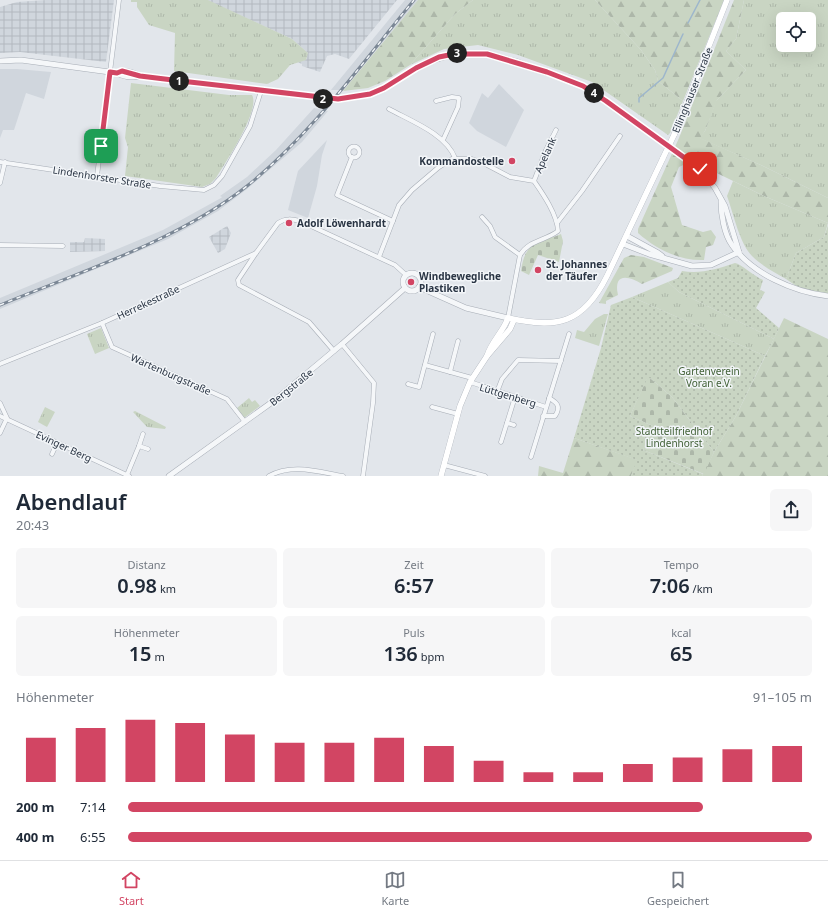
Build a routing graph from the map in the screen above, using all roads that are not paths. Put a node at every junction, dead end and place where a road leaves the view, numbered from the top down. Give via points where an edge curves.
1 (119, 0) edge
2 (727, 0) edge
3 (0, 61) edge
4 (110, 72) junction
5 (261, 91) junction
6 (436, 101) dead end
7 (389, 109) dead end
8 (556, 130) dead end
9 (620, 136) dead end
10 (443, 140) junction
11 (352, 157) dead end
12 (455, 158) junction
13 (0, 162) edge
14 (5, 162) junction
15 (97, 176) junction
16 (534, 181) junction
17 (0, 183) edge
18 (482, 218) dead end
19 (393, 221) junction
20 (557, 223) junction
21 (627, 236) junction
22 (623, 244) junction
23 (0, 245) edge
24 (63, 246) dead end
25 (739, 252) junction
26 (256, 253) junction
27 (520, 255) junction
28 (662, 256) junction
29 (379, 257) junction
30 (406, 275) junction
31 (419, 287) junction
32 (405, 288) junction
33 (828, 296) edge
34 (508, 318) junction
35 (514, 320) junction
36 (102, 323) junction
37 (434, 334) dead end
38 (569, 334) dead end
39 (458, 341) dead end
40 (342, 344) junction
41 (334, 351) junction
42 (486, 356) junction
43 (561, 361) junction
44 (0, 364) edge
45 (425, 365) junction
46 (450, 372) junction
47 (471, 380) junction
48 (408, 384) dead end
49 (497, 392) junction
50 (515, 397) junction
51 (549, 398) junction
52 (0, 403) edge
53 (546, 407) junction
54 (432, 408) dead end
55 (458, 414) junction
56 (0, 416) edge
57 (543, 416) junction
58 (7, 418) junction
59 (245, 422) junction
60 (507, 423) junction
61 (514, 425) dead end
62 (0, 433) edge
63 (144, 434) dead end
64 (501, 442) dead end
65 (58, 443) junction
66 (139, 446) junction
67 (148, 450) dead end
68 (52, 454) dead end
69 (531, 457) dead end
70 (444, 465) junction
71 (128, 476) edge
72 (169, 476) edge
73 (269, 476) edge
74 (343, 476) edge
75 (363, 476) edge
76 (441, 476) edge
77 (485, 476) edge

1 - 4 street
2 - 21 main road, Ellinghauser Straße, bridge via 674,135
3 - 4 street via 21,60
4 - 5 street via 122,71 140,76
4 - 15 street
5 - 15 street, Lindenhorster Straße via 250,126 222,176 214,185 204,190
5 - 25 street via 323,99 354,98 384,88 439,57 454,54 487,54 547,72 589,90 700,169 715,188 721,201 730,242
6 - 10 street via 460,98
7 - 10 street
8 - 16 street, Apelank
9 - 20 street
10 - 12 street via 451,148
11 - 19 street via 337,194
12 - 16 street via 479,161 510,177
12 - 19 street via 439,166 412,190 399,206
13 - 14 street, Lindenhorster Straße
14 - 15 street, Lindenhorster Straße
14 - 17 street
16 - 20 street
18 - 27 street via 490,226 495,237
19 - 29 street
20 - 27 street via 558,231 552,236 535,241
21 - 22 main road, Ellinghauser Straße
21 - 28 street
22 - 28 street
22 - 35 main road, Ellinghauser Straße via 597,295 583,309 560,321 544,324
23 - 24 street
25 - 28 street via 711,265 698,266 678,263
25 - 33 street via 755,268 772,278 802,290
26 - 29 street, Herrekestraße via 278,223 291,219
26 - 36 street, Herrekestraße
26 - 41 street via 238,283 309,322
27 - 34 street
29 - 30 street via 395,265
30 - 31 street via 416,275 420,279
30 - 32 street via 403,280
31 - 32 street via 412,291
31 - 34 street via 466,308
32 - 40 street, Bergstraße
34 - 35 main road
34 - 42 main road
35 - 42 main road via 510,329
36 - 44 street, Herrekestraße
36 - 59 street, Wartenburgstraße via 112,347 227,399
37 - 45 street
38 - 43 street, Lüttgenberg
39 - 46 street
40 - 41 street, Bergstraße
40 - 75 street via 374,383
41 - 59 street, Bergstraße
42 - 47 main road
43 - 49 street via 518,360 502,379
43 - 51 street, Lüttgenberg
45 - 46 street, Lüttgenberg
45 - 48 street via 419,387
46 - 47 street, Lüttgenberg
47 - 49 street, Lüttgenberg
47 - 55 main road
49 - 50 street, Lüttgenberg
50 - 53 street, Lüttgenberg
50 - 60 street
51 - 53 street, Lüttgenberg
51 - 57 street via 556,401 559,411 555,416
52 - 58 street
53 - 57 street, Lüttgenberg
54 - 55 street
55 - 70 main road
56 - 58 street, Evinger Berg
57 - 69 street, Lüttgenberg
58 - 62 street
58 - 65 street, Evinger Berg
59 - 72 street, Bergstraße
60 - 61 street
60 - 64 street
63 - 66 street
65 - 68 street
65 - 71 street, Evinger Berg
66 - 67 street
66 - 71 street
70 - 76 main road
70 - 77 street
73 - 74 street via 280,470 297,469

